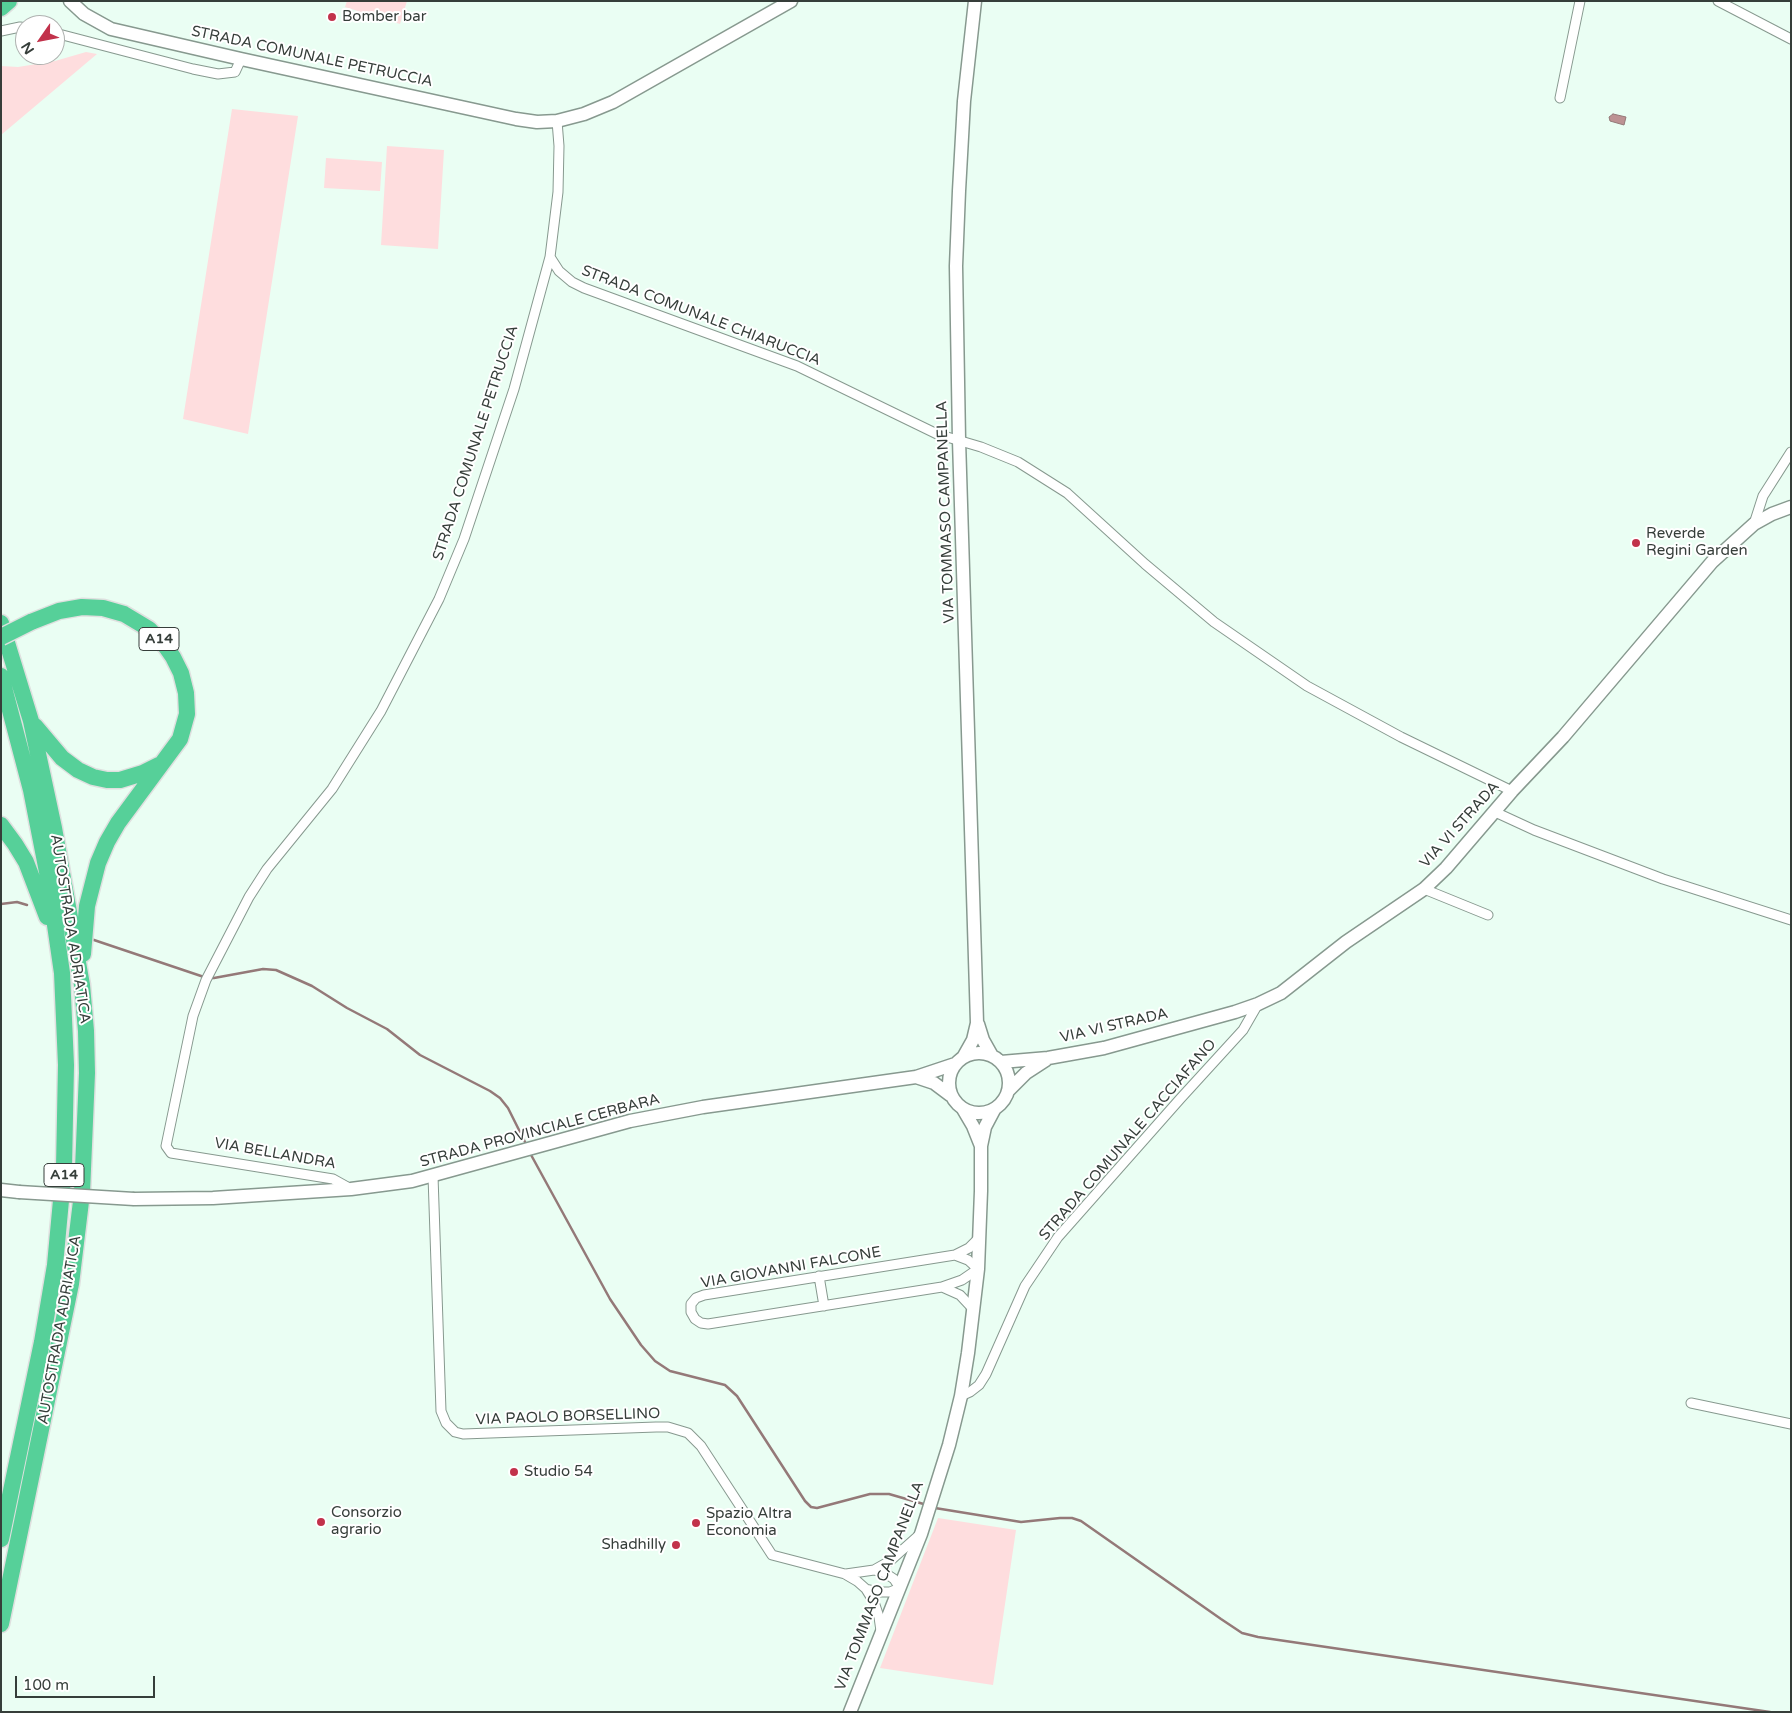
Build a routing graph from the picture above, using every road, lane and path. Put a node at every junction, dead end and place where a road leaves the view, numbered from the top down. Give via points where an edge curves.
1 (9, 1) edge
2 (70, 1) edge
3 (791, 1) edge
4 (975, 1) edge
5 (1580, 1) edge
6 (1718, 1) edge
7 (1, 8) edge
8 (15, 28) edge
9 (1, 31) edge
10 (65, 36) edge
11 (1791, 39) edge
12 (241, 59) junction
13 (1560, 98) dead end
14 (557, 121) junction
15 (550, 257) junction
16 (960, 440) junction
17 (1791, 452) edge
18 (1763, 496) junction
19 (1791, 507) edge
20 (1772, 514) junction
21 (1754, 524) junction
22 (1, 623) edge
23 (1, 637) edge
24 (1, 676) edge
25 (31, 721) junction
26 (160, 764) junction
27 (1512, 791) junction
28 (1495, 812) junction
29 (1, 825) edge
30 (1424, 889) junction
31 (1488, 914) dead end
32 (1791, 920) edge
33 (61, 958) junction
34 (208, 977) joint
35 (82, 985) junction
36 (1258, 1004) junction
37 (978, 1023) junction
38 (1048, 1058) junction
39 (996, 1059) junction
40 (959, 1060) junction
41 (916, 1077) junction
42 (1008, 1091) junction
43 (950, 1095) junction
44 (963, 1109) junction
45 (994, 1110) junction
46 (980, 1146) junction
47 (433, 1176) junction
48 (351, 1189) junction
49 (1, 1190) edge
50 (980, 1237) junction
51 (955, 1255) junction
52 (978, 1269) junction
53 (820, 1276) junction
54 (942, 1286) junction
55 (824, 1306) junction
56 (974, 1310) junction
57 (961, 1396) junction
58 (1691, 1403) dead end
59 (1791, 1424) edge
60 (921, 1534) junction
61 (1, 1539) edge
62 (874, 1570) junction
63 (845, 1574) junction
64 (900, 1588) junction
65 (866, 1589) junction
66 (1, 1624) edge
67 (882, 1634) junction
68 (850, 1712) edge

1 - 7 highway
2 - 12 main road, STRADA COMUNALE PETRUCCIA via 84,14 111,29
3 - 14 main road, STRADA COMUNALE PETRUCCIA via 613,102
4 - 16 main road, VIA TOMMASO CAMPANELLA via 958,191 956,266
5 - 13 street
6 - 11 street
8 - 9 street
10 - 12 street via 218,74 235,72
12 - 14 main road, STRADA COMUNALE PETRUCCIA via 516,119
14 - 15 street, STRADA COMUNALE PETRUCCIA via 558,192
15 - 16 street, STRADA COMUNALE CHIARUCCIA via 559,271 584,288 797,366 937,434
15 - 34 street, STRADA COMUNALE PETRUCCIA via 511,398 464,539 439,598 381,711 332,789 267,869
16 - 27 street, STRADA COMUNALE CHIARUCCIA via 1018,462 1067,493 1144,564 1214,622 1307,686 1401,737
16 - 37 main road, VIA TOMMASO CAMPANELLA
17 - 18 street
18 - 20 street
18 - 21 street
19 - 20 main road, VIA VI STRADA
20 - 21 main road, VIA VI STRADA
21 - 27 main road, VIA VI STRADA via 1712,562 1563,737
22 - 25 highway, AUTOSTRADA ADRIATICA / A14
23 - 26 highway, A14, bridge via 68,608 82,607 119,612 149,629 173,657 186,690 187,709 180,739
24 - 33 highway, AUTOSTRADA ADRIATICA / A14 via 35,807
25 - 26 highway, A14 via 62,758 93,777 124,779 143,774
25 - 35 highway, AUTOSTRADA ADRIATICA / A14
26 - 35 highway, A14 via 114,830 96,870 85,923
27 - 28 main road, VIA VI STRADA
28 - 30 main road, VIA VI STRADA
28 - 32 street via 1671,882
29 - 33 highway, A14 via 22,855 32,877
30 - 31 street
30 - 36 main road, VIA VI STRADA via 1346,942 1281,992
33 - 61 highway, AUTOSTRADA ADRIATICA / A14 via 65,1028 65,1151 55,1265
34 - 48 street, VIA BELLANDRA via 193,1016 166,1146 170,1153 334,1179
35 - 66 highway, AUTOSTRADA ADRIATICA / A14 via 87,1073 78,1234 66,1315
36 - 38 main road, VIA VI STRADA via 1104,1048
36 - 57 street, STRADA COMUNALE CACCIAFANO via 1243,1030 1058,1237 1025,1286 986,1374 979,1385
37 - 39 main road, VIA TOMMASO CAMPANELLA via 983,1040
37 - 40 main road, VIA TOMMASO CAMPANELLA via 973,1040
38 - 39 main road, VIA VI STRADA
38 - 42 main road, VIA VI STRADA
39 - 40 main road, STRADA PROVINCIALE CERBARA via 978,1053
39 - 42 main road via 1008,1075
40 - 41 main road, STRADA PROVINCIALE CERBARA
40 - 43 main road via 950,1074
41 - 43 main road via 934,1083
41 - 47 main road, STRADA PROVINCIALE CERBARA via 630,1121
42 - 45 main road
43 - 44 main road
44 - 45 main road via 980,1114
44 - 46 main road, VIA TOMMASO CAMPANELLA via 974,1126
45 - 46 main road, VIA TOMMASO CAMPANELLA via 984,1127
46 - 50 main road, VIA TOMMASO CAMPANELLA
47 - 48 main road, STRADA PROVINCIALE CERBARA via 412,1182
47 - 63 street, VIA PAOLO BORSELLINO via 441,1411 455,1432 656,1427 688,1433 701,1446 772,1555
48 - 49 main road, VIA BELLANDRA, bridge via 213,1198 134,1198
50 - 51 street, VIA GIOVANNI FALCONE
50 - 52 main road, VIA TOMMASO CAMPANELLA
51 - 52 street
51 - 53 street, VIA GIOVANNI FALCONE
52 - 54 street, VIA GIOVANNI FALCONE via 962,1280
52 - 56 main road, VIA TOMMASO CAMPANELLA
53 - 55 street
53 - 55 street, VIA GIOVANNI FALCONE via 704,1295 691,1304 691,1312 695,1319 708,1324
54 - 55 street, VIA GIOVANNI FALCONE
54 - 56 street via 960,1294
56 - 57 main road, VIA TOMMASO CAMPANELLA
57 - 60 main road, VIA TOMMASO CAMPANELLA
58 - 59 street
60 - 62 street, VIA PAOLO BORSELLINO via 890,1561
60 - 64 main road, VIA TOMMASO CAMPANELLA
62 - 63 street, VIA PAOLO BORSELLINO
62 - 64 street via 885,1572
63 - 65 street, VIA PAOLO BORSELLINO
64 - 65 street, VIA PAOLO BORSELLINO via 890,1592
64 - 67 main road, VIA TOMMASO CAMPANELLA
65 - 67 street, VIA PAOLO BORSELLINO via 879,1616
67 - 68 main road, VIA TOMMASO CAMPANELLA

